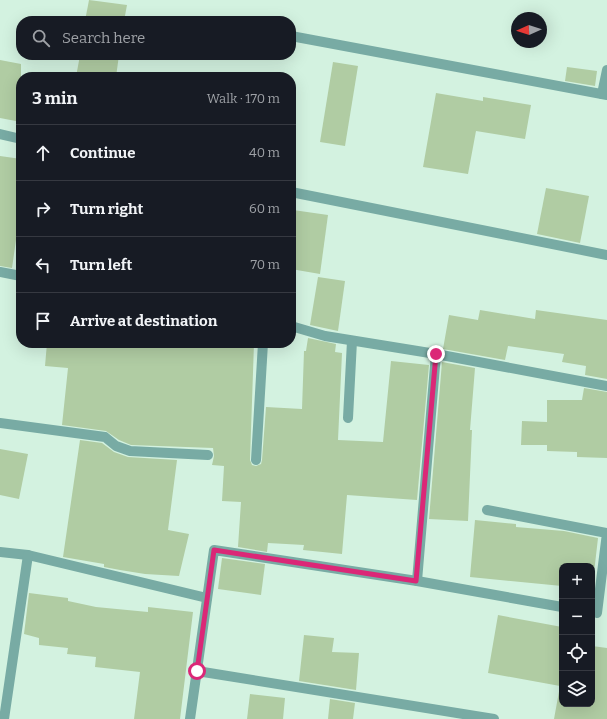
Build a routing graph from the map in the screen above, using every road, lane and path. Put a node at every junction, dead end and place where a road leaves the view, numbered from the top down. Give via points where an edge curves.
1 (296, 37) edge
2 (607, 70) edge
3 (605, 95) edge
4 (0, 134) edge
5 (16, 138) edge
6 (296, 193) edge
7 (607, 255) edge
8 (0, 272) edge
9 (16, 275) edge
10 (296, 327) edge
11 (352, 340) junction
12 (263, 348) edge
13 (436, 354) junction
14 (607, 386) edge
15 (348, 418) dead end
16 (0, 423) edge
17 (208, 455) dead end
18 (256, 460) dead end
19 (487, 510) dead end
20 (607, 534) edge
21 (0, 552) edge
22 (28, 555) junction
23 (416, 581) junction
24 (207, 598) junction
25 (559, 606) edge
26 (599, 613) edge
27 (197, 671) junction
28 (4, 719) edge
29 (190, 719) edge
30 (494, 719) edge

1 - 3 street
2 - 3 street
4 - 5 street
6 - 7 street
8 - 9 street
10 - 11 street
11 - 13 street
11 - 15 street
12 - 18 street
13 - 14 street
13 - 23 street
16 - 17 street via 105,437 116,446 130,451
19 - 20 street
20 - 26 street
21 - 22 street
22 - 24 street
22 - 28 street
23 - 24 street via 214,550
23 - 25 street
24 - 27 street
27 - 29 street
27 - 30 street

